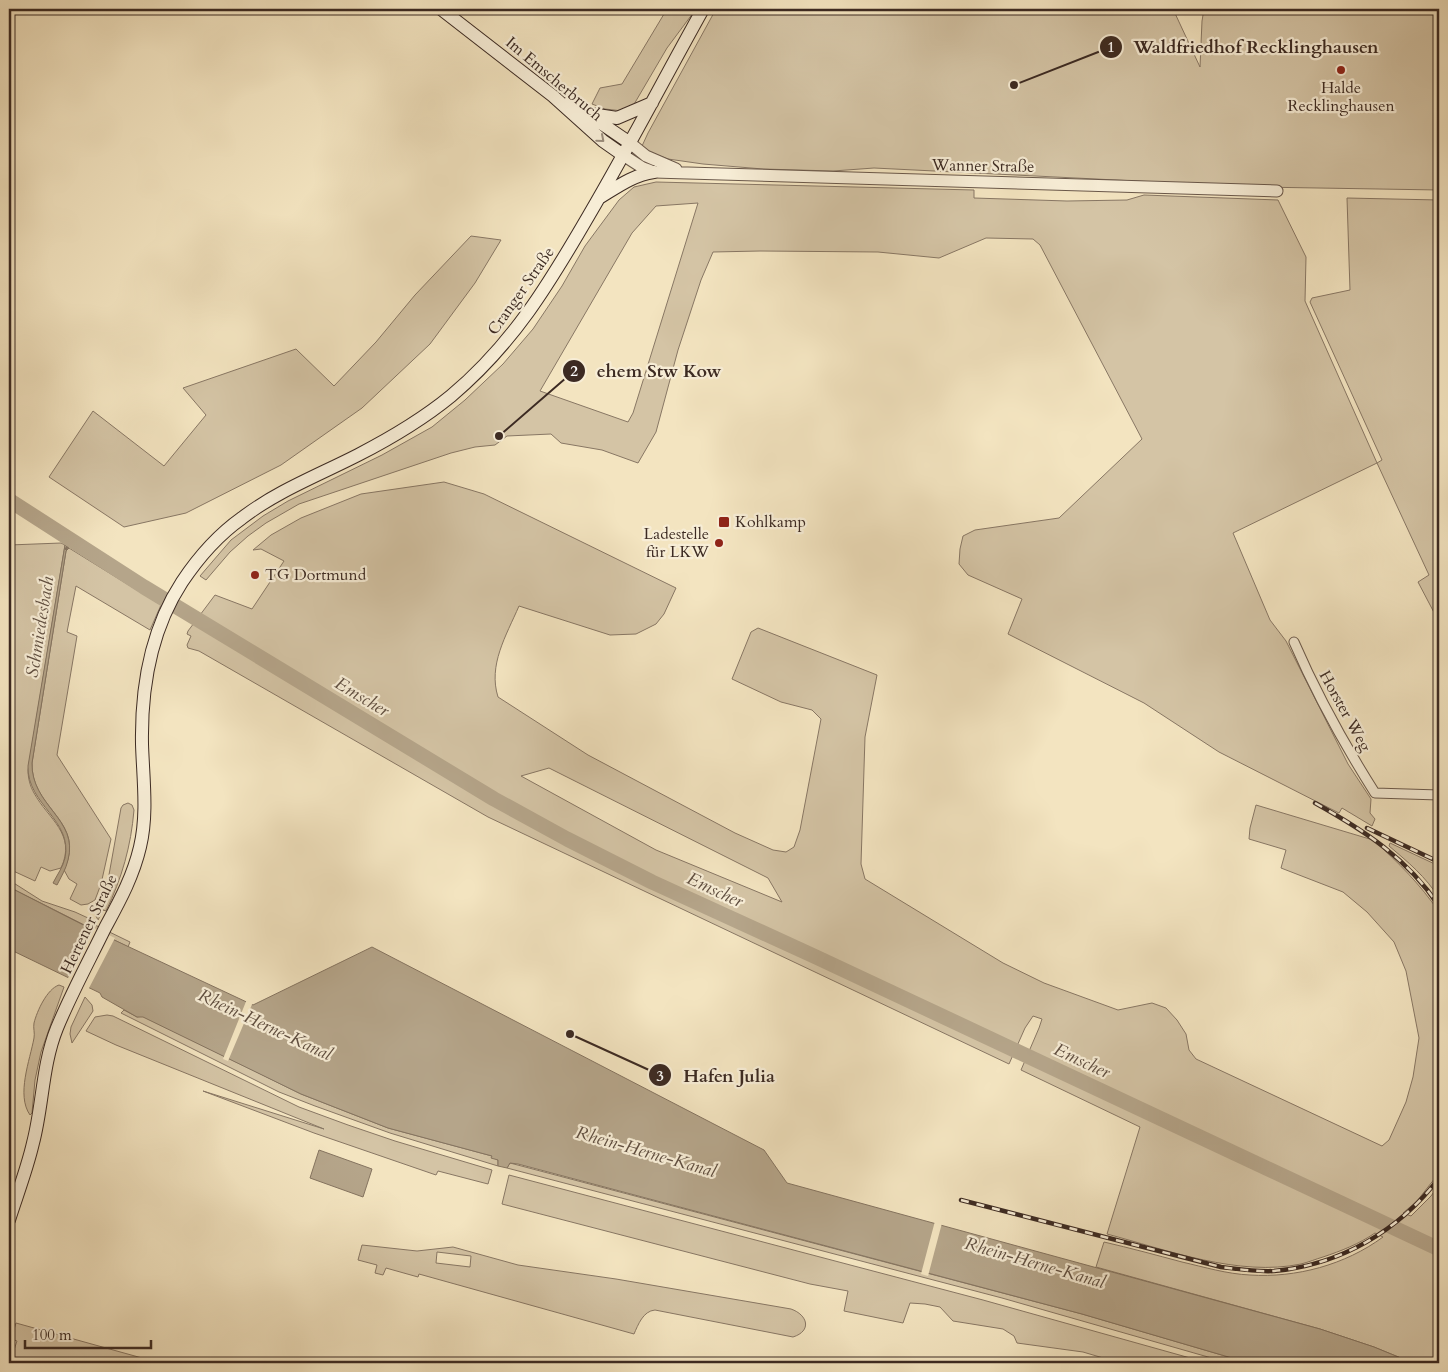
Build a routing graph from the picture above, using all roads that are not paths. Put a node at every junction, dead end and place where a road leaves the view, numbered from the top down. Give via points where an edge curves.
1 (441, 9) edge
2 (453, 9) edge
3 (703, 9) edge
4 (652, 103) junction
5 (572, 108) junction
6 (584, 117) junction
7 (630, 143) junction
8 (623, 155) junction
9 (654, 172) junction
10 (687, 173) junction
11 (1277, 191) dead end
12 (600, 198) junction
13 (156, 635) joint
14 (1294, 642) dead end
15 (1439, 795) edge
16 (9, 1220) edge

1 - 5 main road, Im Emscherbruch
2 - 5 main road, Im Emscherbruch
3 - 4 main road, Cranger Straße
4 - 6 main road via 617,118
4 - 7 main road, Cranger Straße
5 - 6 main road, Im Emscherbruch
6 - 7 main road, Im Emscherbruch
6 -> 8 main road, Im Emscherbruch via 603,141
7 - 8 main road, Cranger Straße
7 - 10 street, Wanner Straße via 646,156
8 - 9 street, Wanner Straße
8 - 12 main road, Cranger Straße
9 - 10 street, Wanner Straße
9 - 12 main road via 630,179
10 - 11 street, Wanner Straße
12 - 13 main road, Cranger Straße via 536,304 477,373 444,402 395,435 273,497 228,528 203,554 179,587
13 - 16 main road, Hertener Straße via 143,691 144,812 140,847 127,887 56,1031 42,1085 34,1142
14 - 15 street, Horster Weg via 1333,725 1375,793

